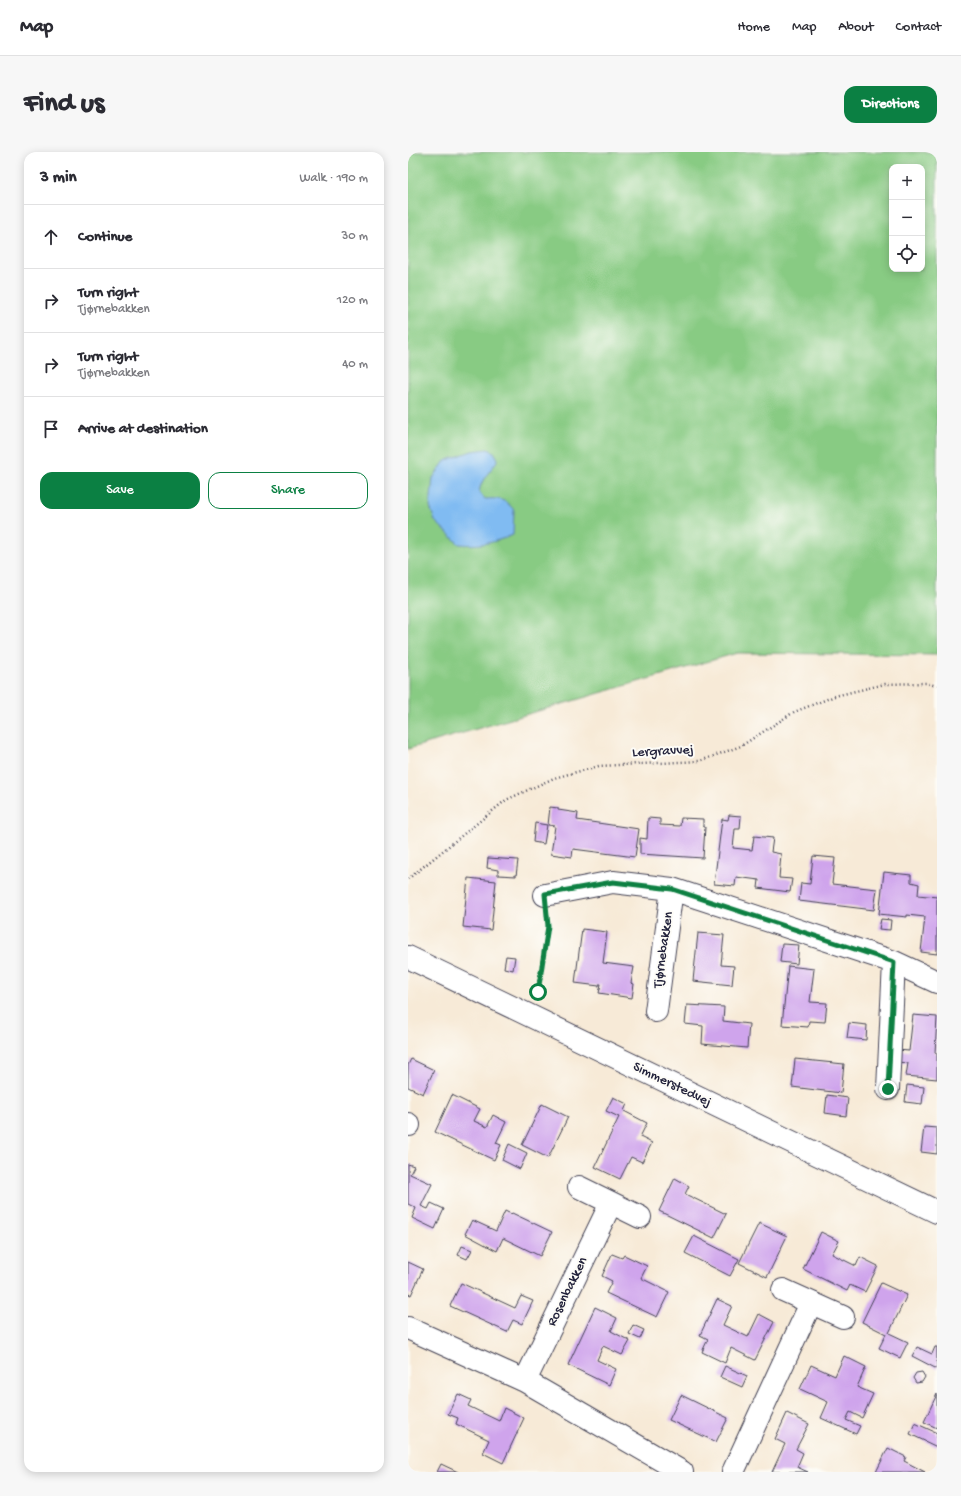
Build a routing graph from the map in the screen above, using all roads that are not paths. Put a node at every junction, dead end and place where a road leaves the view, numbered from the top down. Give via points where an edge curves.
1 (672, 889) junction
2 (545, 894) road end
3 (408, 958) edge
4 (894, 962) junction
5 (937, 982) edge
6 (656, 1011) dead end
7 (888, 1089) dead end
8 (579, 1187) dead end
9 (611, 1203) junction
10 (937, 1212) edge
11 (640, 1217) dead end
12 (783, 1290) dead end
13 (811, 1303) junction
14 (843, 1317) dead end
15 (408, 1328) edge
16 (525, 1382) junction
17 (682, 1472) edge
18 (733, 1472) edge

1 - 2 street, Tjørnebakken via 613,882
1 - 4 street, Tjørnebakken
1 - 6 street, Tjørnebakken
3 - 10 street, Simmerstedvej
4 - 5 street, Tjørnebakken
4 - 7 street
8 - 9 street
9 - 11 street
9 - 16 street, Rosenbakken
12 - 13 street
13 - 14 street
13 - 18 street
15 - 16 street
16 - 17 street

